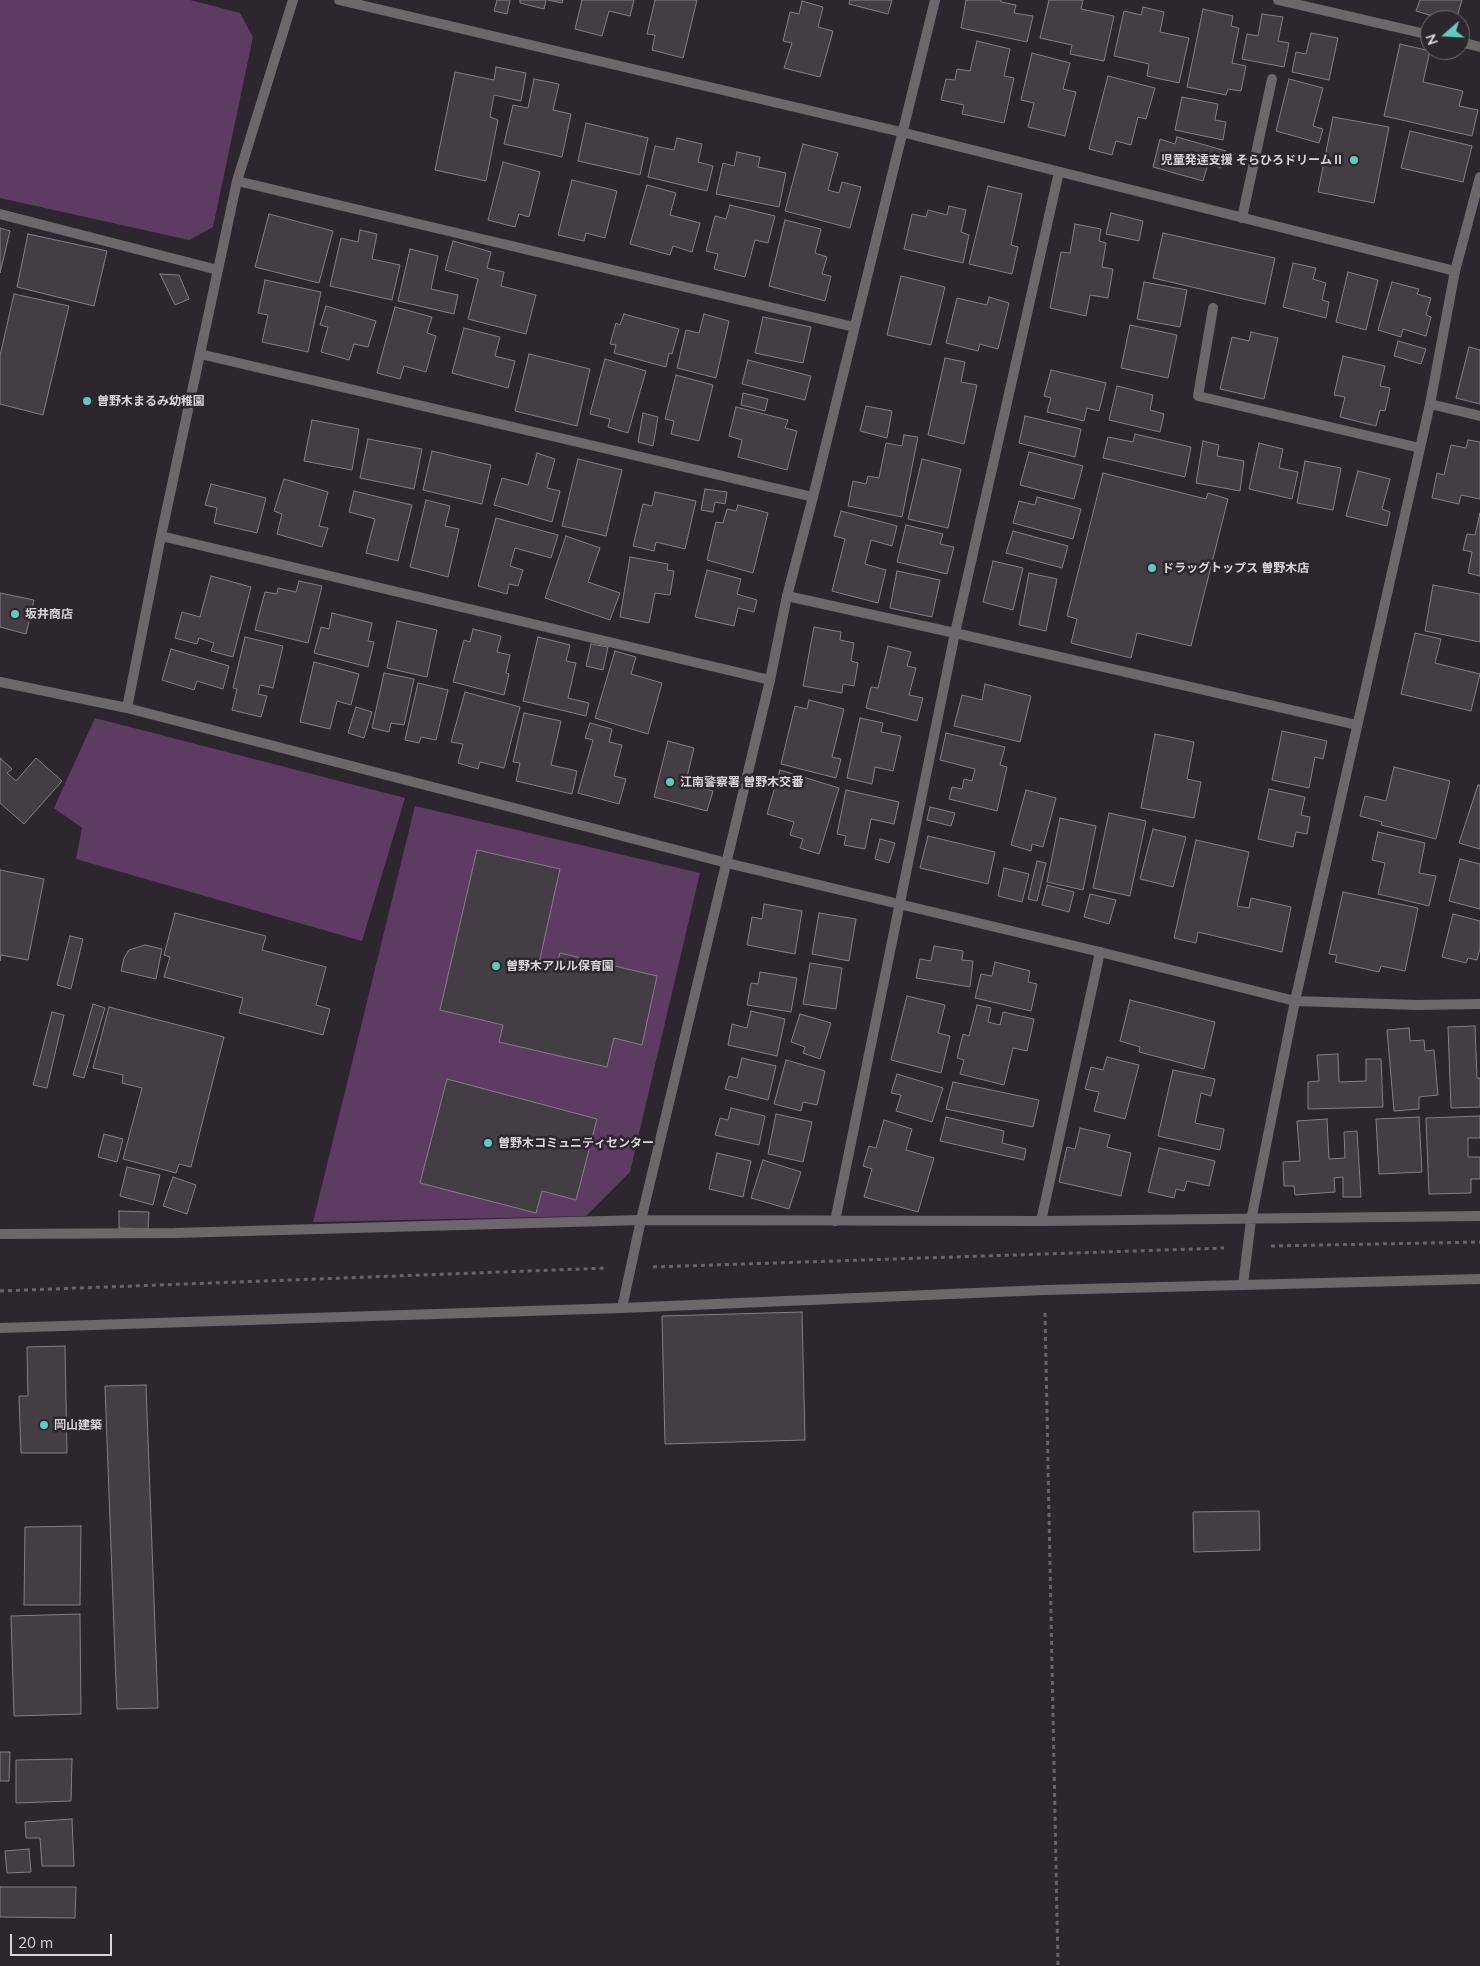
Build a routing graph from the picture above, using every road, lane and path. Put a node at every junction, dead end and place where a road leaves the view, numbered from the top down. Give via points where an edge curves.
1 (292, 0) edge
2 (338, 0) edge
3 (935, 0) edge
4 (1278, 0) edge
5 (1420, 33) edge
6 (1272, 79) dead end
7 (901, 132) junction
8 (1059, 172) junction
9 (1480, 177) edge
10 (237, 181) junction
11 (0, 214) edge
12 (1242, 218) junction
13 (218, 270) junction
14 (1455, 272) junction
15 (1213, 308) dead end
16 (854, 327) junction
17 (200, 354) junction
18 (1430, 404) junction
19 (1480, 416) edge
20 (1420, 448) junction
21 (813, 498) junction
22 (161, 536) junction
23 (786, 596) junction
24 (955, 632) junction
25 (770, 680) junction
26 (0, 682) edge
27 (127, 708) junction
28 (1357, 725) junction
29 (727, 863) junction
30 (899, 904) junction
31 (1100, 952) junction
32 (1295, 1001) junction
33 (1480, 1004) edge
34 (1480, 1216) edge
35 (641, 1220) junction
36 (1251, 1220) junction
37 (835, 1221) junction
38 (1041, 1221) junction
39 (0, 1234) edge
40 (1480, 1242) edge
41 (1247, 1247) junction
42 (629, 1267) junction
43 (1480, 1279) edge
44 (1243, 1285) junction
45 (1044, 1290) junction
46 (0, 1291) edge
47 (622, 1308) junction
48 (0, 1328) edge
49 (1058, 1966) edge

1 - 10 street
2 - 7 street
3 - 7 street
4 - 5 street
6 - 12 street
7 - 8 street
7 - 16 street
8 - 12 street
8 - 24 street
9 - 14 street
10 - 13 street
10 - 16 street
11 - 13 street
12 - 14 street
13 - 17 street
14 - 18 street
15 - 20 street via 1198,396
16 - 21 street
17 - 21 street
17 - 22 street
18 - 19 street
18 - 20 street
20 - 28 street
21 - 23 street
22 - 25 street
22 - 27 street
23 - 24 street
23 - 25 street
24 - 28 street
24 - 30 street
25 - 29 street
26 - 27 street
27 - 29 street
28 - 32 street
29 - 30 street
29 - 35 street
30 - 31 street
30 - 37 street
31 - 32 street
31 - 38 street
32 - 33 street
32 - 36 street
34 - 36 street
35 - 37 street
35 - 39 street via 175,1233
35 - 42 street
36 - 38 street
36 - 41 street
37 - 38 street
40 - 41 path
41 - 42 path
41 - 44 street
42 - 46 path
42 - 47 street
43 - 44 street
44 - 45 street
45 - 47 street
45 - 49 path
47 - 48 street

